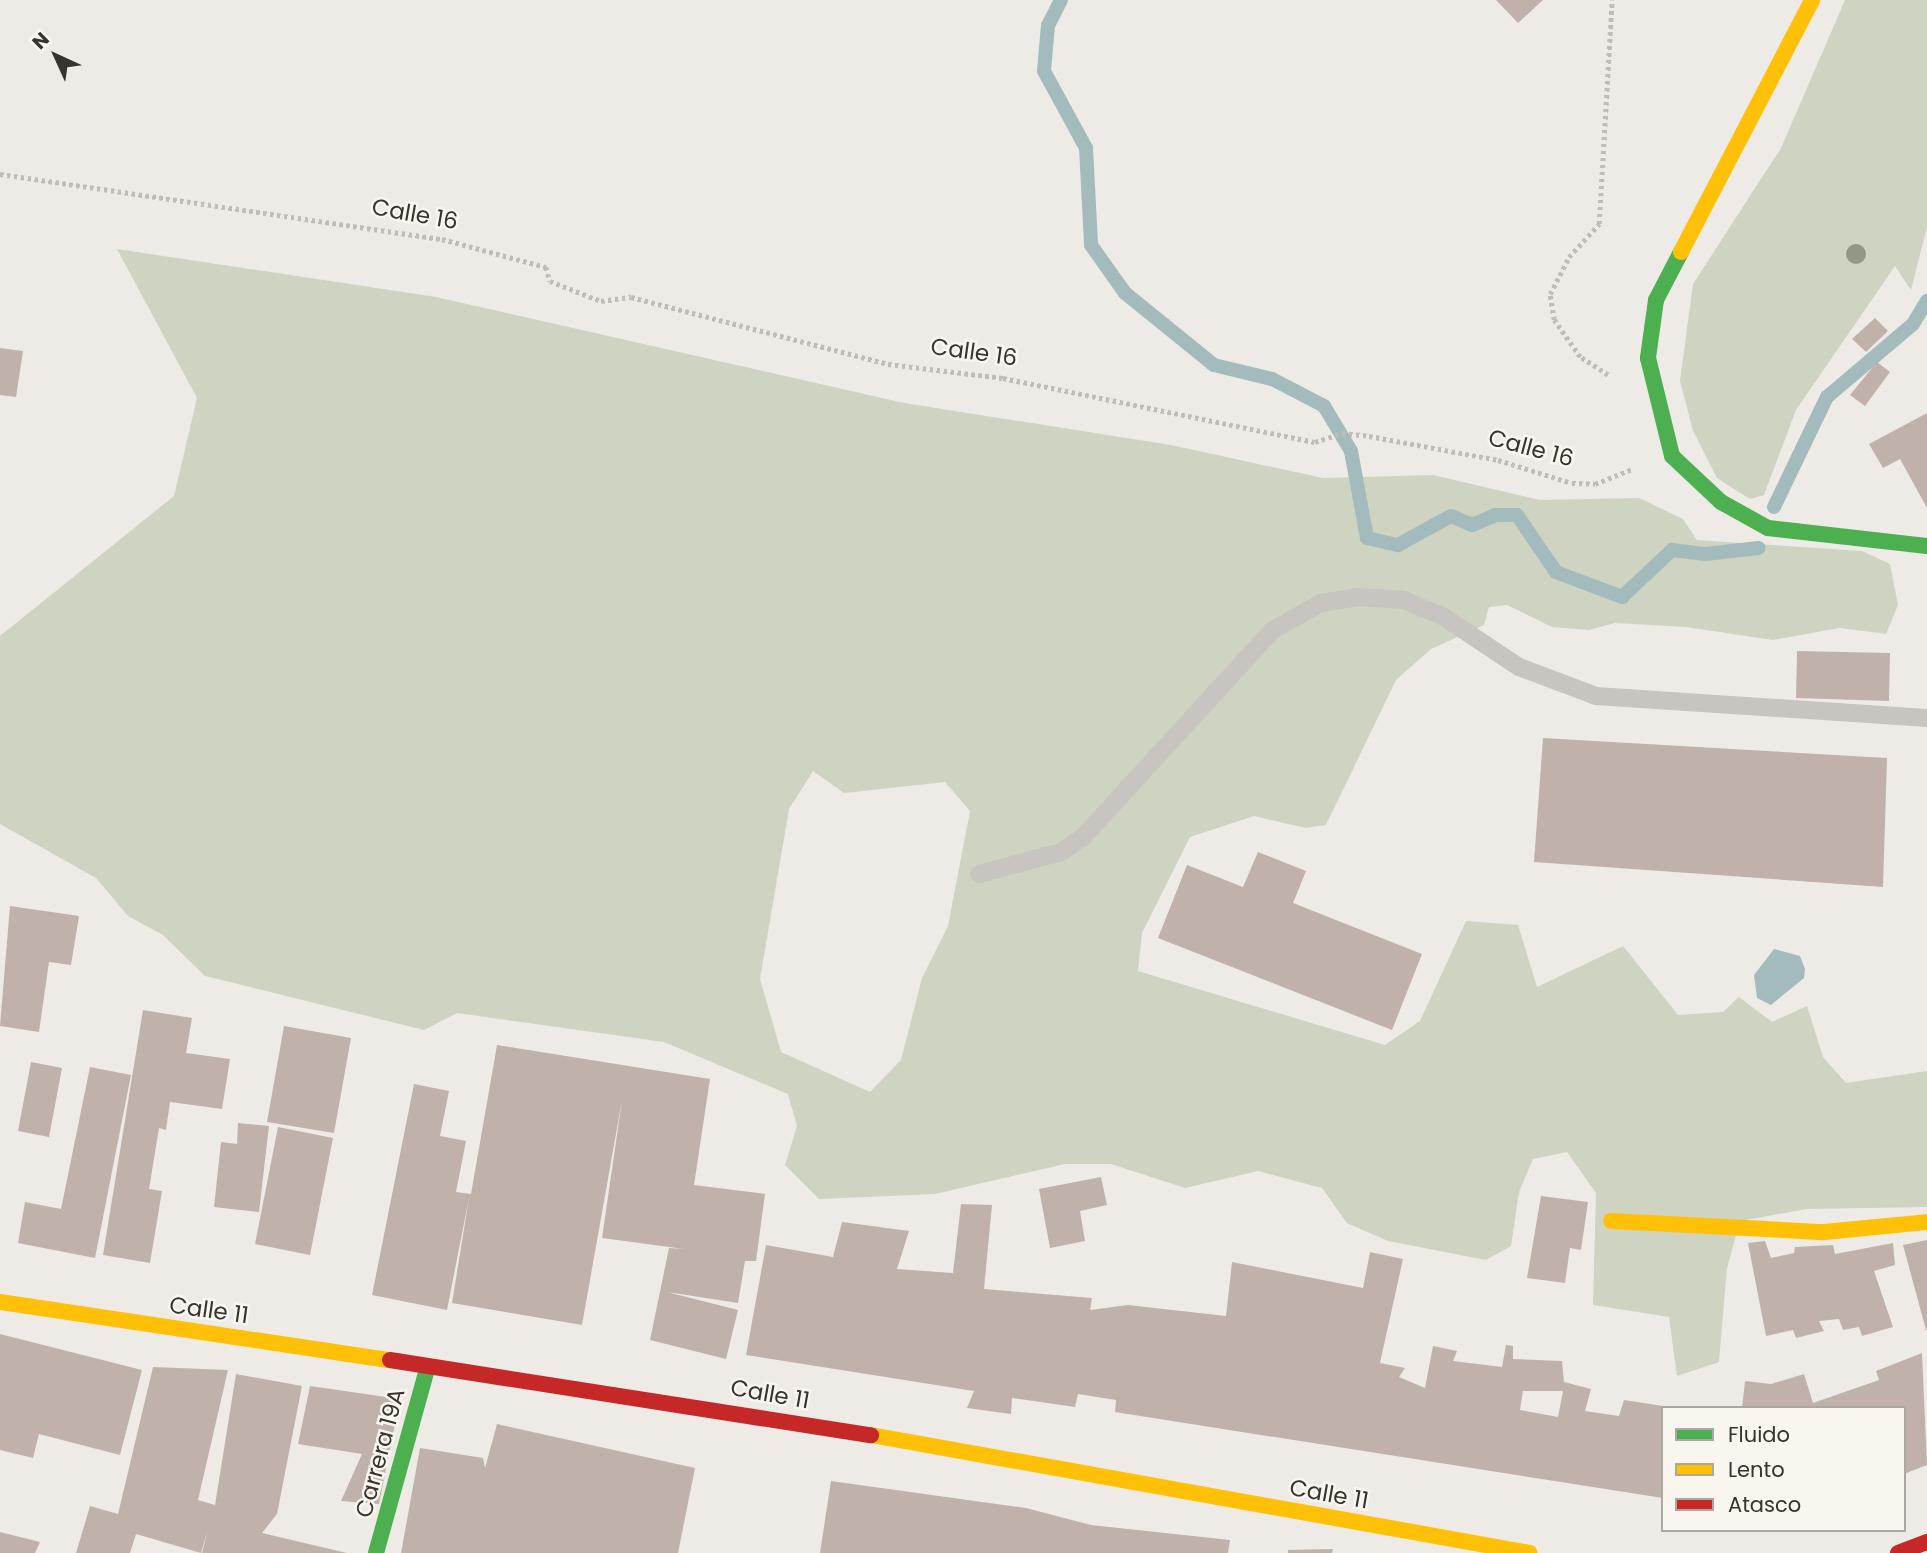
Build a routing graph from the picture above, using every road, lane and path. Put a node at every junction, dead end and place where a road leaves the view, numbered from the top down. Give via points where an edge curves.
1 (1612, 0) edge
2 (1812, 0) edge
3 (0, 174) edge
4 (1654, 392) junction
5 (1672, 456) junction
6 (1927, 546) edge
7 (1927, 719) edge
8 (979, 874) dead end
9 (1611, 1221) dead end
10 (1927, 1222) edge
11 (0, 1302) edge
12 (428, 1366) junction
13 (1927, 1542) edge
14 (376, 1553) edge
15 (1530, 1553) edge
16 (1898, 1553) edge

1 - 4 path via 1599,224 1569,257 1550,294 1555,320 1580,358 1626,387
2 - 4 street via 1656,300 1648,358
3 - 5 path, Calle 16 via 442,239 546,267 550,281 601,301 631,297 888,364 1003,378 1315,442 1342,433 1369,436 1498,460 1572,484 1613,480
4 - 5 street
5 - 6 street via 1721,502 1768,528
7 - 8 lane via 1596,696 1519,667 1414,604 1357,597 1321,603 1273,630 1083,837 1061,852
9 - 10 street via 1824,1231
11 - 12 street, Calle 11
12 - 14 street, Carrera 19A
12 - 15 street, Calle 11 via 737,1411
13 - 16 street

